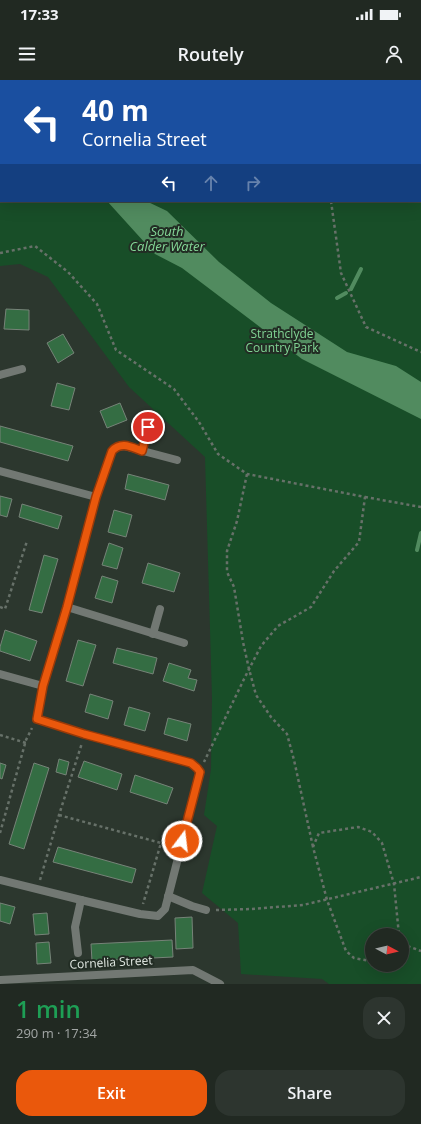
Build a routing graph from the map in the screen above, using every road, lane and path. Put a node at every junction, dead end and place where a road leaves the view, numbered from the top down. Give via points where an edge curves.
1 (331, 202) edge
2 (0, 252) edge
3 (421, 352) edge
4 (22, 369) dead end
5 (0, 375) edge
6 (148, 427) dead end
7 (142, 451) junction
8 (177, 460) dead end
9 (0, 471) edge
10 (247, 474) junction
11 (96, 497) junction
12 (365, 497) junction
13 (421, 507) edge
14 (27, 541) dead end
15 (67, 607) junction
16 (0, 608) edge
17 (160, 609) dead end
18 (153, 634) junction
19 (184, 643) dead end
20 (249, 670) junction
21 (0, 674) edge
22 (43, 686) junction
23 (37, 719) junction
24 (84, 734) junction
25 (0, 735) edge
26 (26, 743) junction
27 (200, 772) junction
28 (59, 815) junction
29 (0, 833) edge
30 (313, 847) junction
31 (421, 877) edge
32 (0, 880) edge
33 (394, 884) junction
34 (38, 890) junction
35 (168, 896) junction
36 (81, 900) junction
37 (327, 900) junction
38 (206, 910) joint
39 (140, 914) junction
40 (398, 928) edge
41 (409, 947) edge
42 (421, 951) edge
43 (78, 953) dead end
44 (365, 959) edge
45 (0, 980) edge
46 (220, 984) edge

1 - 3 path via 341,273 366,327
2 - 10 path via 35,246 68,272 97,304 116,350 174,389 199,422 218,454
4 - 5 street
6 - 7 street
7 - 8 street
7 - 11 street via 124,446 112,451
9 - 11 street
10 - 12 path
10 - 20 path via 237,521 227,551 227,572 234,587
11 - 15 street
12 - 13 path
12 - 20 path via 359,542 310,607 278,626 261,646
14 - 16 path via 5,609
15 - 18 street
15 - 22 street
17 - 18 street
18 - 19 street
20 - 27 path
20 - 30 path via 256,695 287,734
21 - 22 street
22 - 23 street
23 - 24 street
23 - 26 path
24 - 27 street via 191,763
24 - 28 path
25 - 26 path
26 - 29 path
27 - 35 street
28 - 34 path
28 - 39 path via 161,843
30 - 33 path via 319,833 358,827 372,832 382,843
30 - 37 path
31 - 33 path
32 - 34 street
33 - 37 path
33 - 40 path
34 - 36 street
35 - 38 street
35 - 39 street via 165,909 158,916
36 - 39 street
36 - 43 street, Cornelia Street via 74,927
37 - 38 path via 252,910
37 - 44 path via 346,951 354,958
41 - 42 path
45 - 46 street, Cornelia Street via 193,970

